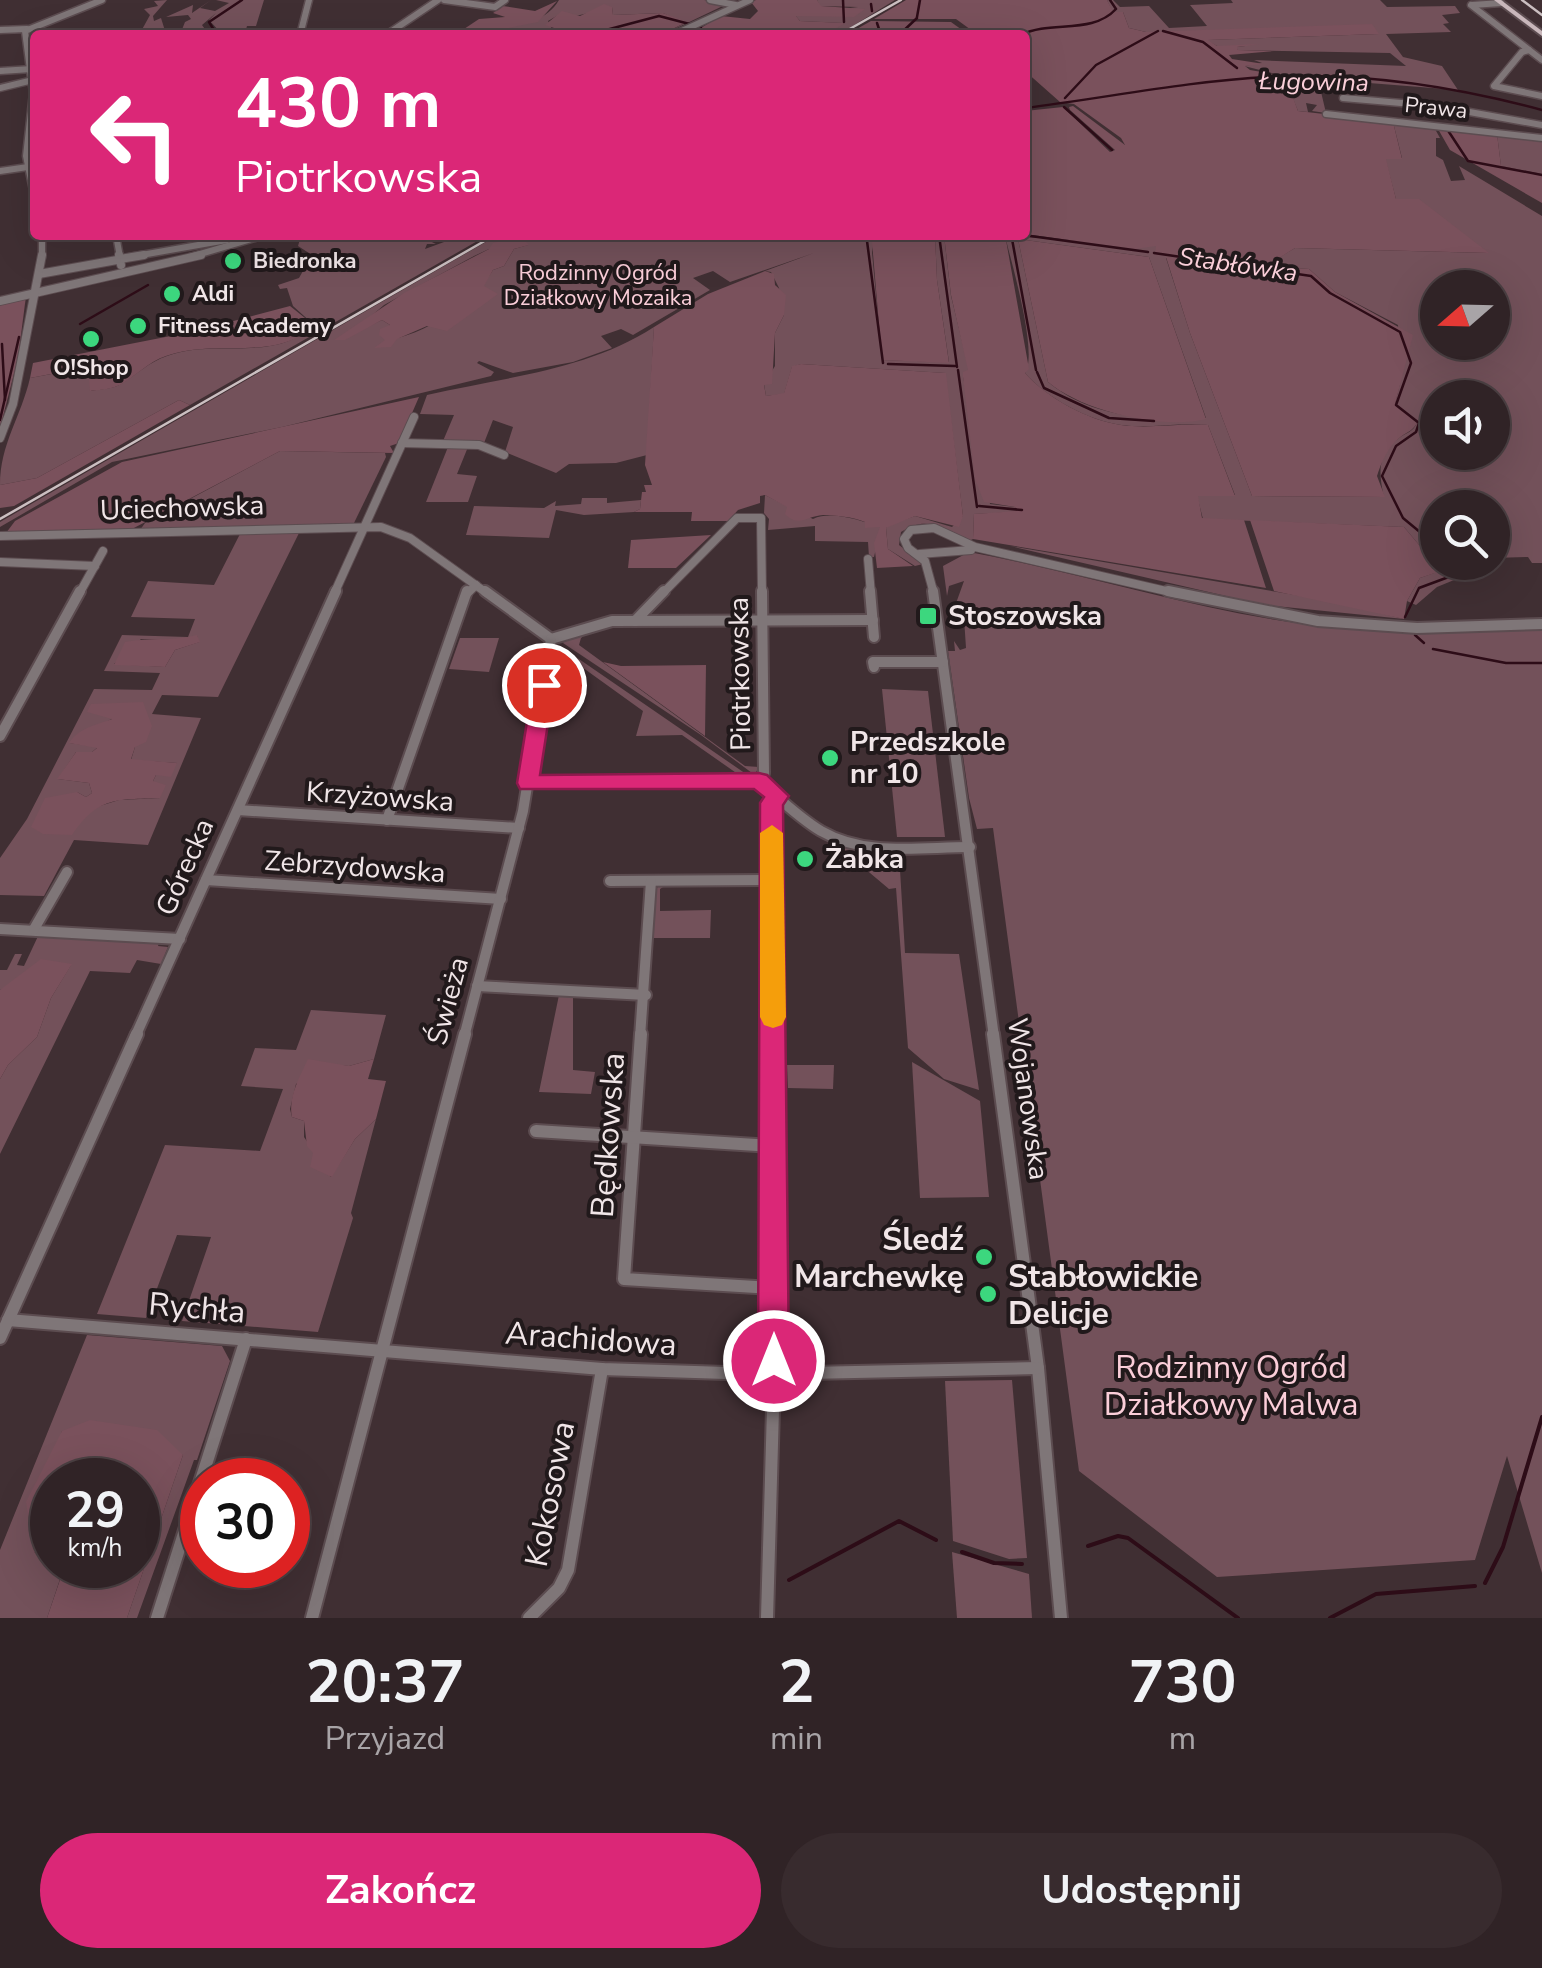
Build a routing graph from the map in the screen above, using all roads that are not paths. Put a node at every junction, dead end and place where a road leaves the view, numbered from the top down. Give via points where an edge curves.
1 (102, 0) edge
2 (309, 0) edge
3 (441, 0) edge
4 (505, 0) edge
5 (710, 0) edge
6 (750, 0) edge
7 (1502, 1) edge
8 (736, 6) junction
9 (1542, 26) edge
10 (27, 29) junction
11 (0, 30) edge
12 (301, 30) edge
13 (394, 30) edge
14 (683, 30) edge
15 (1542, 34) edge
16 (1529, 50) junction
17 (30, 59) edge
18 (1542, 60) edge
19 (30, 69) edge
20 (0, 72) edge
21 (30, 81) edge
22 (0, 88) edge
23 (1542, 96) edge
24 (1343, 98) dead end
25 (1326, 114) dead end
26 (1542, 124) edge
27 (30, 132) edge
28 (1542, 138) edge
29 (30, 163) edge
30 (30, 167) edge
31 (0, 171) edge
32 (42, 240) edge
33 (116, 240) edge
34 (213, 240) edge
35 (248, 240) edge
36 (118, 260) junction
37 (122, 271) junction
38 (39, 274) junction
39 (36, 289) junction
40 (0, 301) edge
41 (414, 416) dead end
42 (0, 438) edge
43 (402, 443) junction
44 (504, 455) dead end
45 (365, 526) junction
46 (948, 534) junction
47 (0, 536) edge
48 (103, 551) dead end
49 (913, 552) junction
50 (944, 552) junction
51 (1014, 557) junction
52 (868, 559) dead end
53 (0, 562) edge
54 (94, 566) junction
55 (476, 585) junction
56 (934, 588) junction
57 (760, 620) junction
58 (873, 620) junction
59 (634, 621) junction
60 (1542, 624) edge
61 (874, 637) dead end
62 (552, 639) junction
63 (944, 662) junction
64 (874, 667) dead end
65 (0, 736) edge
66 (759, 781) junction
67 (528, 783) junction
68 (777, 796) junction
69 (238, 810) junction
70 (387, 820) junction
71 (519, 828) junction
72 (970, 847) junction
73 (67, 872) dead end
74 (206, 880) junction
75 (652, 880) junction
76 (772, 880) junction
77 (610, 881) dead end
78 (500, 899) junction
79 (0, 929) edge
80 (34, 930) junction
81 (180, 939) junction
82 (478, 986) junction
83 (646, 996) junction
84 (536, 1131) dead end
85 (636, 1138) junction
86 (773, 1146) junction
87 (774, 1288) junction
88 (8, 1320) junction
89 (0, 1338) edge
90 (246, 1339) junction
91 (382, 1351) junction
92 (1038, 1368) junction
93 (602, 1369) junction
94 (774, 1374) junction
95 (157, 1618) edge
96 (312, 1618) edge
97 (529, 1618) edge
98 (767, 1618) edge
99 (1061, 1618) edge

1 - 10 street
2 - 12 street
3 - 4 street via 496,7
3 - 13 street
5 - 8 street
6 - 8 street
7 - 9 main road
7 - 15 main road
7 - 16 street via 1471,5
8 - 14 street
10 - 11 street
10 - 17 street
16 - 18 street
16 - 23 street via 1494,86
19 - 20 street
21 - 22 street
24 - 26 street
25 - 28 street, Prawa
27 - 29 street
30 - 31 street
32 - 38 street
33 - 36 street
34 - 36 street
35 - 37 street
36 - 37 street
36 - 38 street
37 - 39 street
38 - 39 street
39 - 40 street
39 - 42 street
41 - 43 street, Górecka
43 - 44 street via 479,445
43 - 45 street, Górecka
45 - 47 street, Uciechowska
45 - 55 street, Uciechowska via 399,532
45 - 69 street, Górecka
46 - 49 street via 912,530 904,544
46 - 50 street, Wojanowska via 952,543
46 - 51 street
48 - 54 street
49 - 50 street
49 - 56 street, Wojanowska via 925,561
50 - 51 street
50 - 56 street, Wojanowska via 935,562
51 - 60 street via 1318,621 1417,628
52 - 58 street
53 - 54 street
54 - 65 street
55 - 62 street, Uciechowska
55 - 70 street via 468,590
56 - 63 street, Wojanowska
57 - 58 street
57 - 59 street
57 - 59 street, Piotrkowska via 759,516 737,518
57 - 66 street, Piotrkowska
58 - 61 street
59 - 62 street
62 - 67 street, Świeża
63 - 64 street via 873,662
63 - 72 street, Wojanowska
66 - 67 street, Piotrkowska
66 - 68 street
67 - 71 street, Świeża
68 - 72 street via 826,834 858,846
68 - 76 street
69 - 70 street, Krzyżowska
69 - 74 street, Górecka
70 - 71 street, Krzyżowska
71 - 78 street, Świeża
72 - 92 street, Wojanowska
73 - 80 street
74 - 78 street, Zebrzydowska
74 - 81 street, Górecka
75 - 76 street
75 - 77 street
75 - 83 street, Będkowska
76 - 86 street
78 - 82 street, Świeża
79 - 80 street
80 - 81 street
81 - 88 street, Górecka
82 - 83 street
82 - 91 street, Świeża
83 - 85 street, Będkowska
84 - 85 street
85 - 86 street
85 - 87 street, Będkowska via 624,1279
86 - 87 street
87 - 94 street
88 - 89 street, Górecka
88 - 90 street, Rychła
90 - 91 street, Rychła
90 - 95 street
91 - 93 street, Arachidowa
91 - 96 street, Świeża
92 - 94 street, Arachidowa
92 - 99 street, Wojanowska
93 - 94 street, Arachidowa
93 - 97 street, Kokosowa via 568,1570
94 - 98 street

